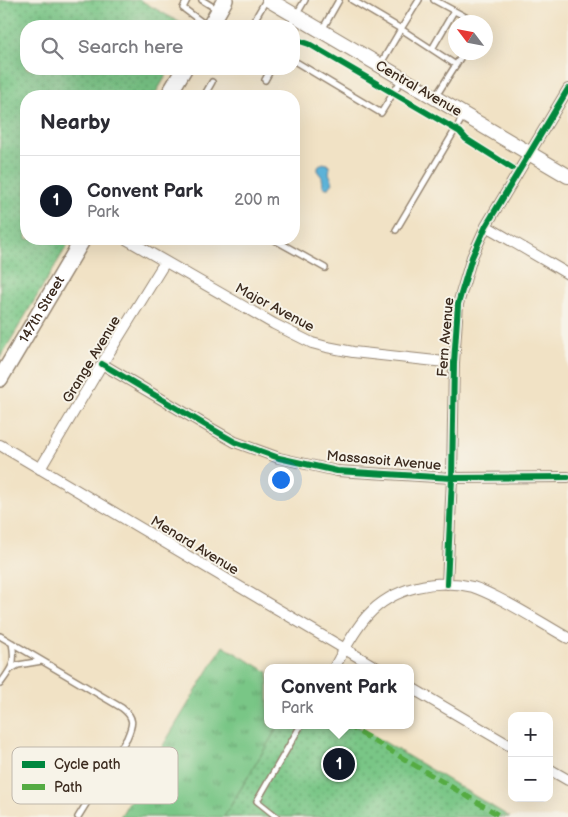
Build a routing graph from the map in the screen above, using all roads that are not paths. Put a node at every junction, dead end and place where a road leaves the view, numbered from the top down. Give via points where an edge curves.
1 (187, 0) edge
2 (202, 0) edge
3 (268, 0) edge
4 (305, 0) edge
5 (340, 0) edge
6 (352, 0) edge
7 (419, 0) edge
8 (434, 0) edge
9 (454, 11) junction
10 (462, 15) edge
11 (215, 16) edge
12 (255, 20) edge
13 (292, 20) edge
14 (294, 20) edge
15 (300, 24) edge
16 (401, 29) junction
17 (321, 31) junction
18 (432, 49) junction
19 (459, 60) edge
20 (300, 64) edge
21 (380, 65) junction
22 (456, 65) junction
23 (180, 75) edge
24 (268, 75) edge
25 (402, 79) junction
26 (265, 80) dead end
27 (212, 82) dead end
28 (568, 89) edge
29 (172, 90) edge
30 (207, 90) edge
31 (435, 98) junction
32 (464, 115) junction
33 (530, 154) junction
34 (568, 176) edge
35 (486, 226) junction
36 (396, 230) dead end
37 (79, 245) edge
38 (136, 245) edge
39 (284, 245) edge
40 (165, 262) junction
41 (325, 268) dead end
42 (568, 274) edge
43 (454, 363) junction
44 (102, 364) junction
45 (0, 379) edge
46 (0, 445) edge
47 (40, 469) junction
48 (568, 477) edge
49 (452, 478) junction
50 (447, 584) junction
51 (0, 636) edge
52 (568, 638) edge
53 (12, 643) junction
54 (344, 649) junction
55 (42, 661) junction
56 (336, 664) edge
57 (370, 664) edge
58 (11, 669) junction
59 (0, 684) edge
60 (414, 689) edge
61 (299, 729) edge
62 (508, 745) edge
63 (121, 747) edge
64 (553, 771) edge
65 (568, 780) edge
66 (86, 804) edge
67 (78, 817) edge
68 (277, 817) edge

1 - 11 lane via 183,8
2 - 11 lane
3 - 12 lane
3 - 13 street, Central Avenue
4 - 14 lane
5 - 17 lane
6 - 16 lane
7 - 16 lane
8 - 9 lane
9 - 10 lane
9 - 18 lane
15 - 17 street, Central Avenue
16 - 18 lane
16 - 21 lane
17 - 21 street, Central Avenue
18 - 22 lane
19 - 22 lane
20 - 25 lane via 381,113
21 - 25 street, Central Avenue
22 - 31 lane
23 - 29 main road
24 - 26 lane
25 - 31 street, Central Avenue
27 - 30 lane
28 - 33 street, Fern Avenue
31 - 32 street, Central Avenue
32 - 33 street, Central Avenue
32 - 36 lane
33 - 34 street, Central Avenue
33 - 35 street, Fern Avenue
35 - 42 street
35 - 43 street, Fern Avenue via 472,257 458,304
37 - 45 main road, 147th Street
38 - 40 street, Major Avenue
39 - 41 lane
40 - 43 street, Major Avenue via 285,331 326,347
40 - 44 street, Grange Avenue
43 - 49 street, Fern Avenue
44 - 47 street, Grange Avenue
44 - 49 street, Massasoit Avenue via 235,442 279,458 337,471
46 - 47 street, Menard Avenue
47 - 54 street, Menard Avenue
48 - 49 street, Massasoit Avenue
49 - 50 street, Fern Avenue
50 - 52 street via 486,593
50 - 54 street via 410,589 381,604 361,624
51 - 53 lane
53 - 55 lane
53 - 58 lane
54 - 56 street
54 - 57 street, Menard Avenue
55 - 58 lane
55 - 63 lane via 129,713 132,728
58 - 59 lane
60 - 62 street
61 - 68 lane via 257,801
64 - 65 street
66 - 67 lane

